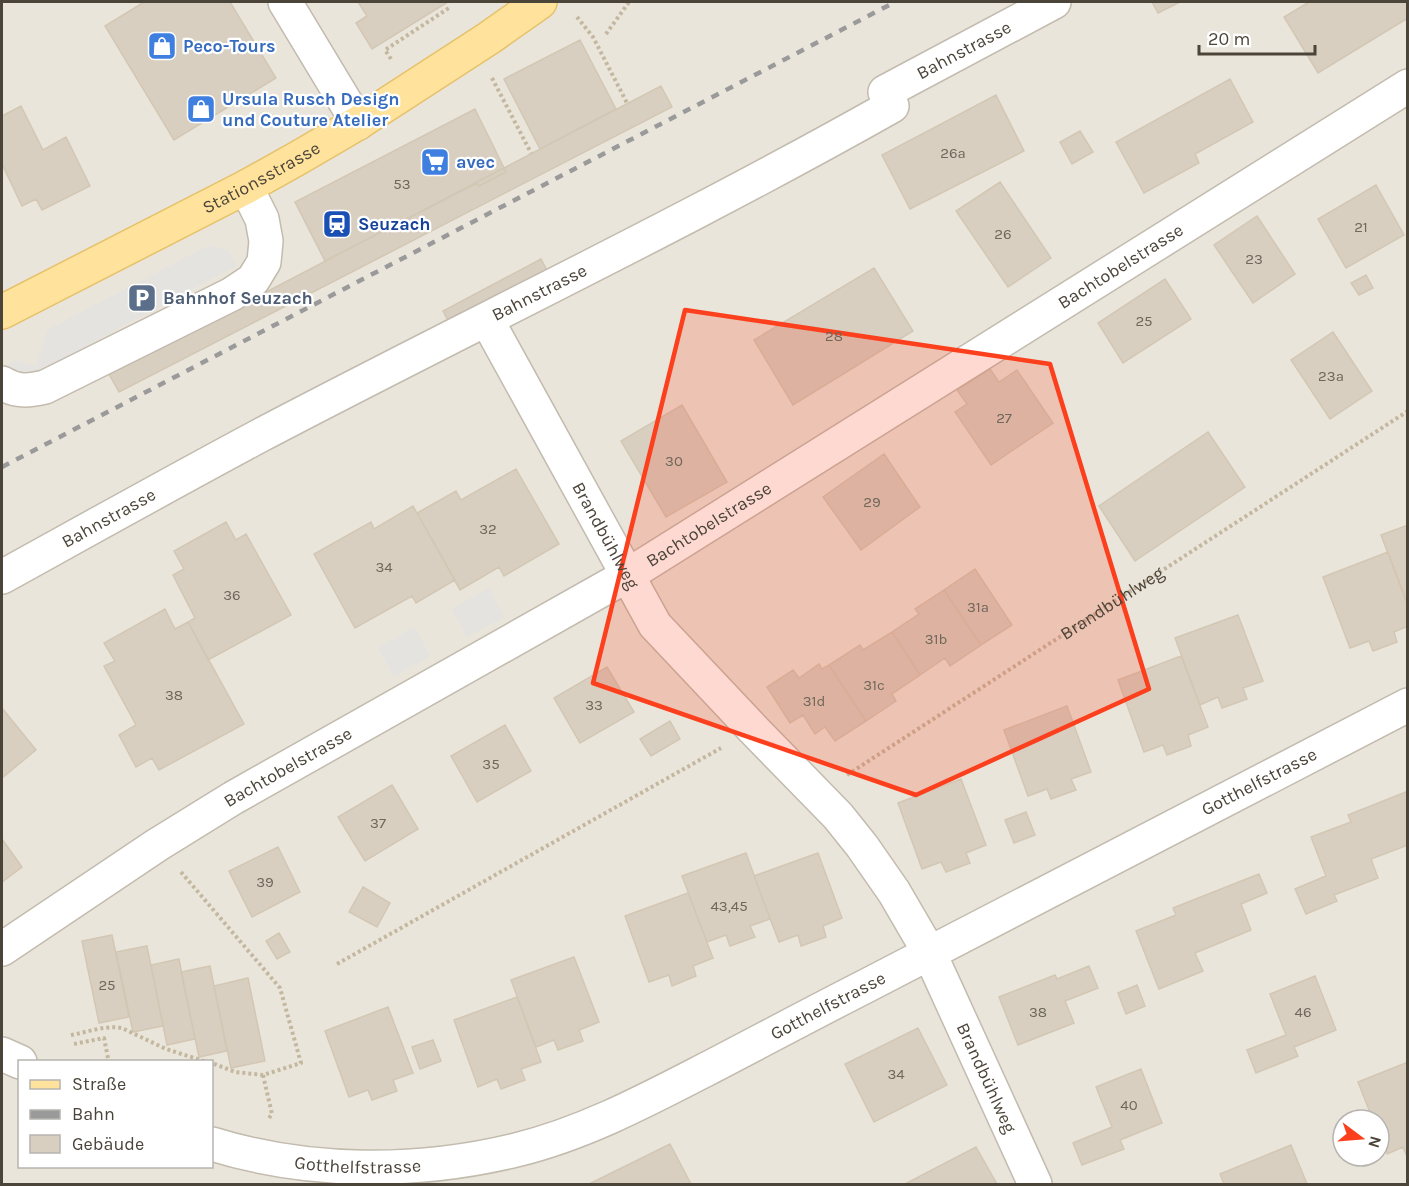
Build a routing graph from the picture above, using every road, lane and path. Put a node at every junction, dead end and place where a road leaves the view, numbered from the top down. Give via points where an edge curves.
1 (285, 2) edge
2 (540, 2) edge
3 (629, 2) edge
4 (1054, 2) edge
5 (449, 8) dead end
6 (577, 17) dead end
7 (606, 34) dead end
8 (393, 62) dead end
9 (491, 77) dead end
10 (1407, 86) edge
11 (627, 103) dead end
12 (358, 123) junction
13 (531, 153) dead end
14 (246, 187) junction
15 (2, 312) edge
16 (487, 320) junction
17 (2, 383) edge
18 (1407, 411) edge
19 (628, 575) junction
20 (2, 577) edge
21 (1407, 705) edge
22 (754, 730) junction
23 (817, 795) junction
24 (157, 845) junction
25 (2, 950) edge
26 (929, 952) junction
27 (338, 964) dead end
28 (72, 1035) dead end
29 (74, 1044) dead end
30 (2, 1054) edge
31 (108, 1058) dead end
32 (201, 1060) edge
33 (18, 1061) edge
34 (213, 1063) edge
35 (263, 1075) junction
36 (269, 1118) dead end
37 (213, 1144) edge
38 (1035, 1185) edge

1 - 12 street
2 - 12 main road, Stationsstrasse
3 - 7 path
4 - 16 street, Bahnstrasse via 885,92 892,106
5 - 8 path via 385,50
6 - 11 path via 593,37
9 - 13 path
10 - 19 street, Bachtobelstrasse
12 - 14 main road, Stationsstrasse
14 - 15 main road, Stationsstrasse
14 - 17 street via 262,219 266,241 264,262 253,280 45,387 19,390
16 - 19 street, Brandbühlweg
16 - 20 street, Bahnstrasse via 259,436
18 - 23 path, Brandbühlweg
19 - 22 street, Brandbühlweg via 655,625
19 - 24 street, Bachtobelstrasse
21 - 26 street, Gotthelfstrasse
22 - 23 street, Brandbühlweg
22 - 27 path
23 - 26 street, Brandbühlweg via 869,856
24 - 25 street, Bachtobelstrasse
24 - 35 path via 280,988 301,1062
26 - 37 street, Gotthelfstrasse via 628,1109 518,1149 443,1163 369,1167 294,1163
26 - 38 street, Brandbühlweg
28 - 32 path via 122,1028
29 - 31 path via 104,1038
30 - 33 street
34 - 35 path via 235,1072
35 - 36 path via 272,1114

